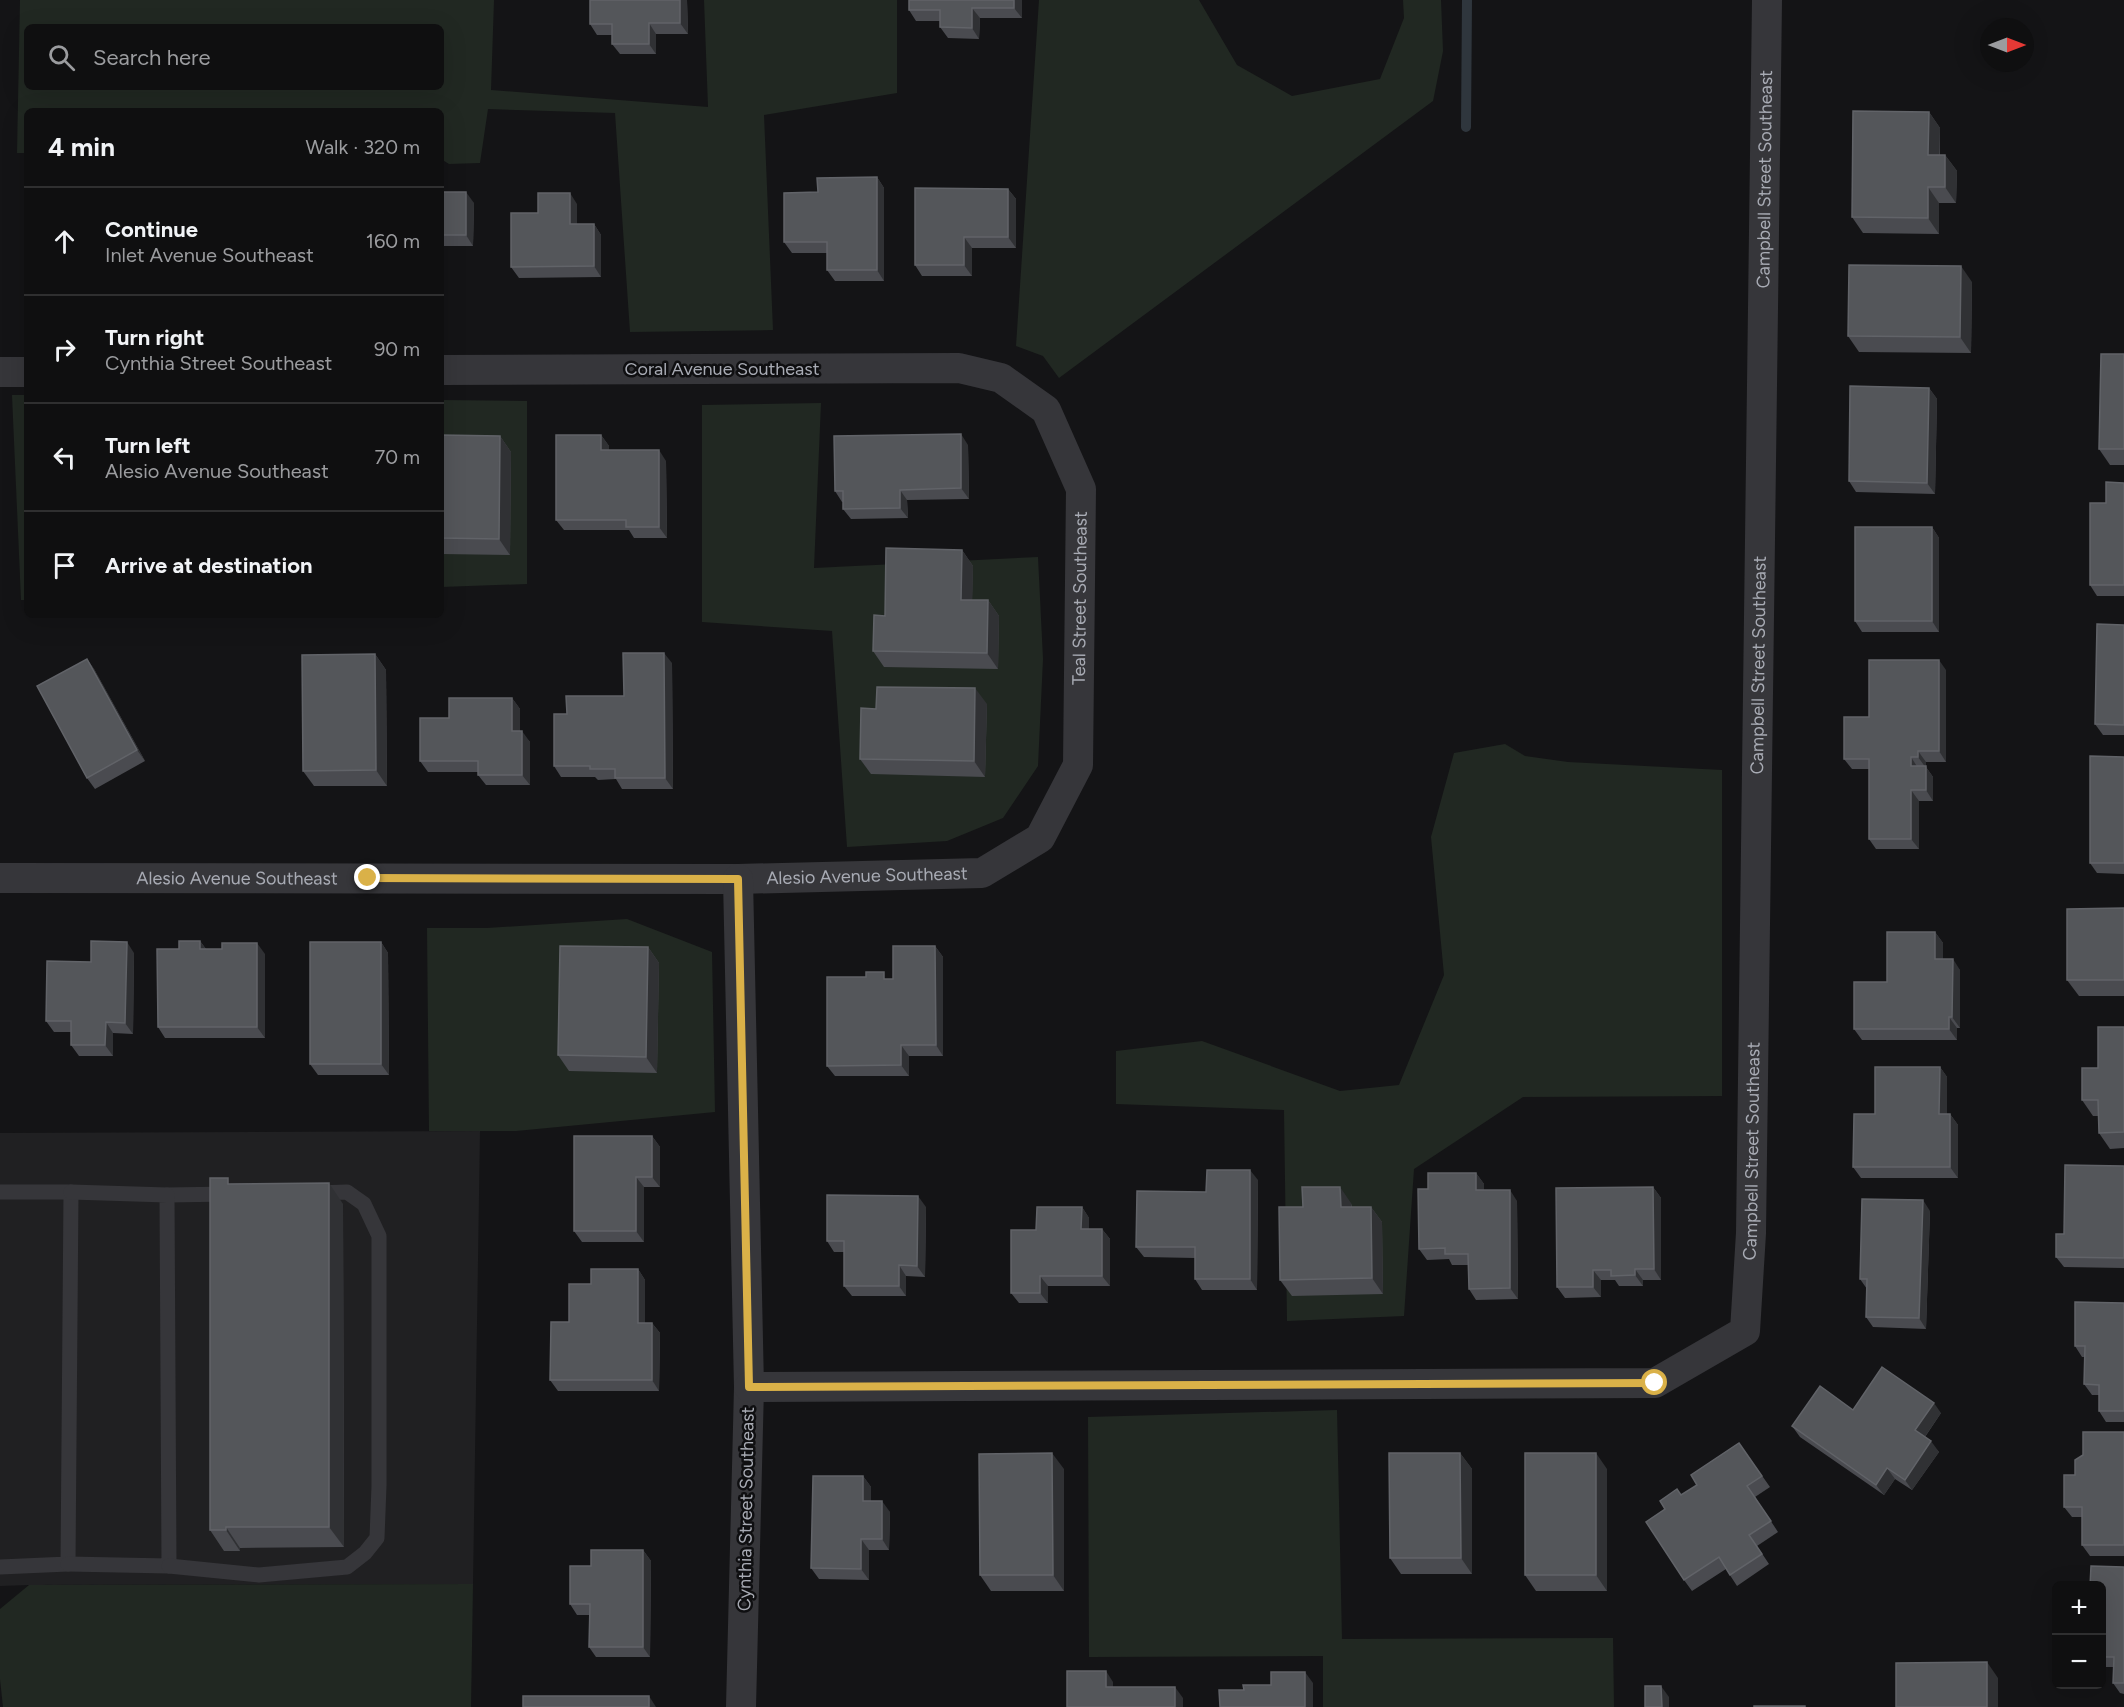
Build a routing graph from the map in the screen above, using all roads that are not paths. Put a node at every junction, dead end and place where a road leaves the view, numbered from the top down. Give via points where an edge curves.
1 (1767, 0) edge
2 (444, 370) edge
3 (0, 372) edge
4 (24, 372) edge
5 (1001, 378) joint
6 (1040, 838) joint
7 (0, 878) edge
8 (738, 879) junction
9 (0, 1192) edge
10 (71, 1192) junction
11 (299, 1193) edge
12 (251, 1194) edge
13 (167, 1195) junction
14 (749, 1387) junction
15 (68, 1564) junction
16 (169, 1566) junction
17 (0, 1567) edge
18 (741, 1707) edge

1 - 14 street, Campbell Street Southeast via 1751,1233 1744,1331 1655,1383
2 - 5 street, Coral Avenue Southeast via 959,368
3 - 4 street
5 - 6 street, Teal Street Southeast via 1046,410 1082,489 1078,765
6 - 8 street, Alesio Avenue Southeast via 982,873
7 - 8 street, Alesio Avenue Southeast
8 - 14 street, Cynthia Street Southeast
9 - 10 lane
10 - 13 lane
10 - 15 lane
11 - 16 lane via 347,1192 364,1204 379,1236 377,1538 347,1567 259,1575
12 - 13 lane
13 - 16 lane
14 - 18 street, Cynthia Street Southeast
15 - 16 lane
15 - 17 lane

